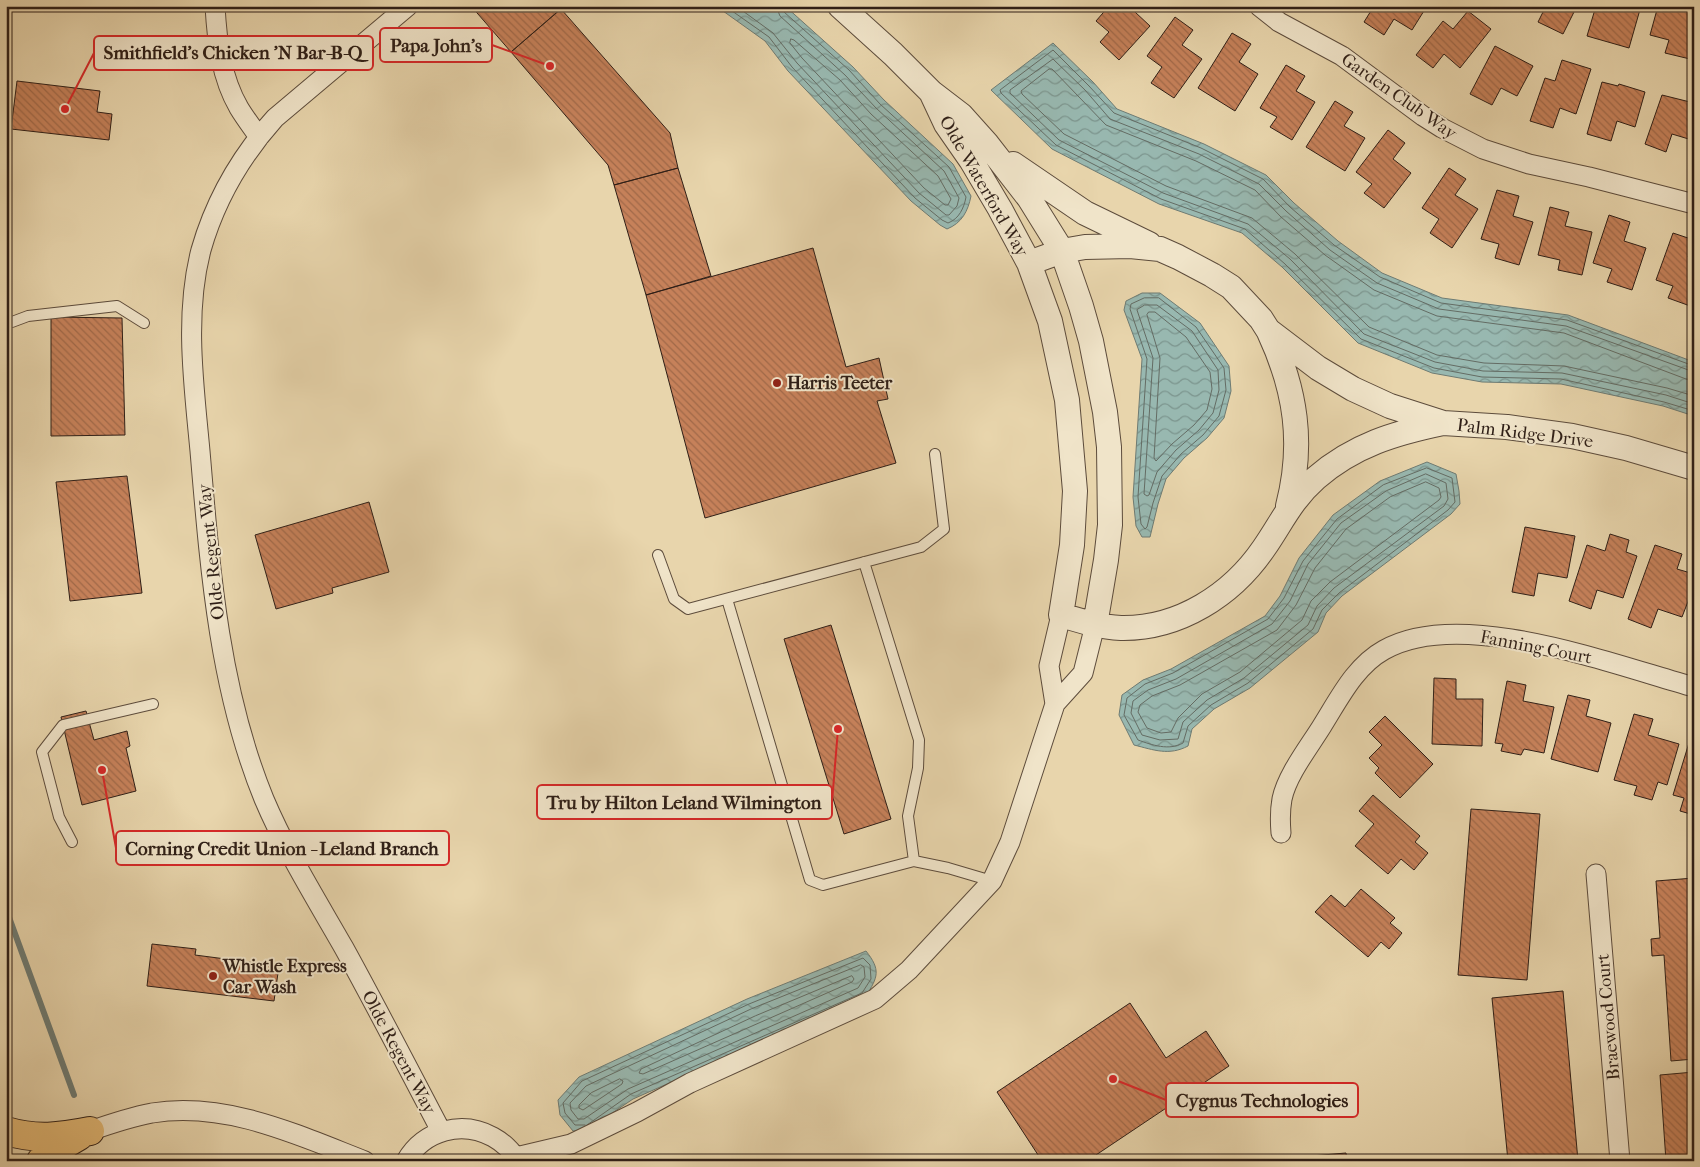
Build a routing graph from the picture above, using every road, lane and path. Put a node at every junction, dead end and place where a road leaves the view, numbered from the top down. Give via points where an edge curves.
1 (105, 6) edge
2 (110, 6) edge
3 (215, 6) edge
4 (840, 6) edge
5 (1259, 6) edge
6 (398, 9) edge
7 (931, 92) junction
8 (259, 137) junction
9 (987, 144) junction
10 (1694, 204) edge
11 (1160, 249) junction
12 (1062, 251) junction
13 (1029, 263) junction
14 (12, 322) dead end
15 (144, 323) dead end
16 (1268, 330) junction
17 (1443, 423) junction
18 (936, 454) dead end
19 (1694, 468) edge
20 (1286, 510) junction
21 (658, 555) dead end
22 (864, 562) junction
23 (727, 599) junction
24 (1061, 615) junction
25 (1095, 625) junction
26 (1694, 687) edge
27 (153, 704) dead end
28 (1055, 704) junction
29 (1281, 832) dead end
30 (72, 842) dead end
31 (914, 861) junction
32 (1596, 874) dead end
33 (992, 881) junction
34 (6, 1131) edge
35 (90, 1131) junction
36 (441, 1131) junction
37 (516, 1159) edge
38 (40, 1161) edge
39 (365, 1161) edge
40 (406, 1161) edge
41 (1620, 1161) edge

1 - 2 lane
3 - 8 street via 220,56 228,84 238,108
4 - 7 street, Olde Waterford Way
5 - 10 street, Garden Club Way via 1279,22 1342,56 1442,128 1483,149 1529,164
6 - 8 street, Olde Regent Way via 275,118
7 - 9 street, Olde Waterford Way via 962,114
7 - 13 street, Olde Waterford Way via 946,124 984,180
8 - 36 street, Olde Regent Way via 224,191 210,222 201,252 192,319 204,493 216,608 227,675 252,769 284,842 388,1027
9 - 11 street via 1085,213
9 - 12 street, Olde Waterford Way via 1029,198
11 - 12 street, Palm Ridge Drive via 1116,246
11 - 16 street, Palm Ridge Drive via 1231,287
12 - 13 street, Palm Ridge Drive
12 - 25 street, Olde Waterford Way via 1091,341 1106,412 1110,525
13 - 24 street, Olde Waterford Way via 1050,321 1071,430 1074,516
14 - 15 lane via 28,316 117,306
16 - 17 street, Palm Ridge Drive via 1318,368 1353,389 1390,406
16 - 20 street via 1285,370 1296,425 1295,468
17 - 19 street, Palm Ridge Drive via 1507,426 1572,436
17 - 20 street, Palm Ridge Drive via 1388,436 1362,448 1315,478
18 - 22 lane via 944,529 921,547
20 - 25 street, Palm Ridge Drive via 1252,564 1238,580 1208,603 1188,614 1151,626 1119,628
21 - 23 lane via 674,599 688,609
22 - 23 lane
22 - 31 lane via 919,740 918,768 908,816
23 - 31 lane via 810,880 823,885
24 - 25 street, Palm Ridge Drive
24 - 28 street, Olde Waterford Way via 1049,666
25 - 28 street, Olde Waterford Way via 1083,673
26 - 29 street, Fanning Court via 1525,641 1465,635 1419,636 1403,641 1369,660 1346,689 1290,777 1282,797
27 - 30 lane via 63,725 42,752 59,818
28 - 33 street via 1010,842
31 - 33 lane
32 - 41 street, Braewood Court
33 - 37 street via 909,970 875,999 690,1083 572,1144
34 - 35 highway via 55,1137
35 - 38 highway
35 - 39 street via 152,1113 182,1110 213,1112 274,1127
36 - 37 street via 459,1128 481,1130 501,1141
36 - 40 street via 422,1142

